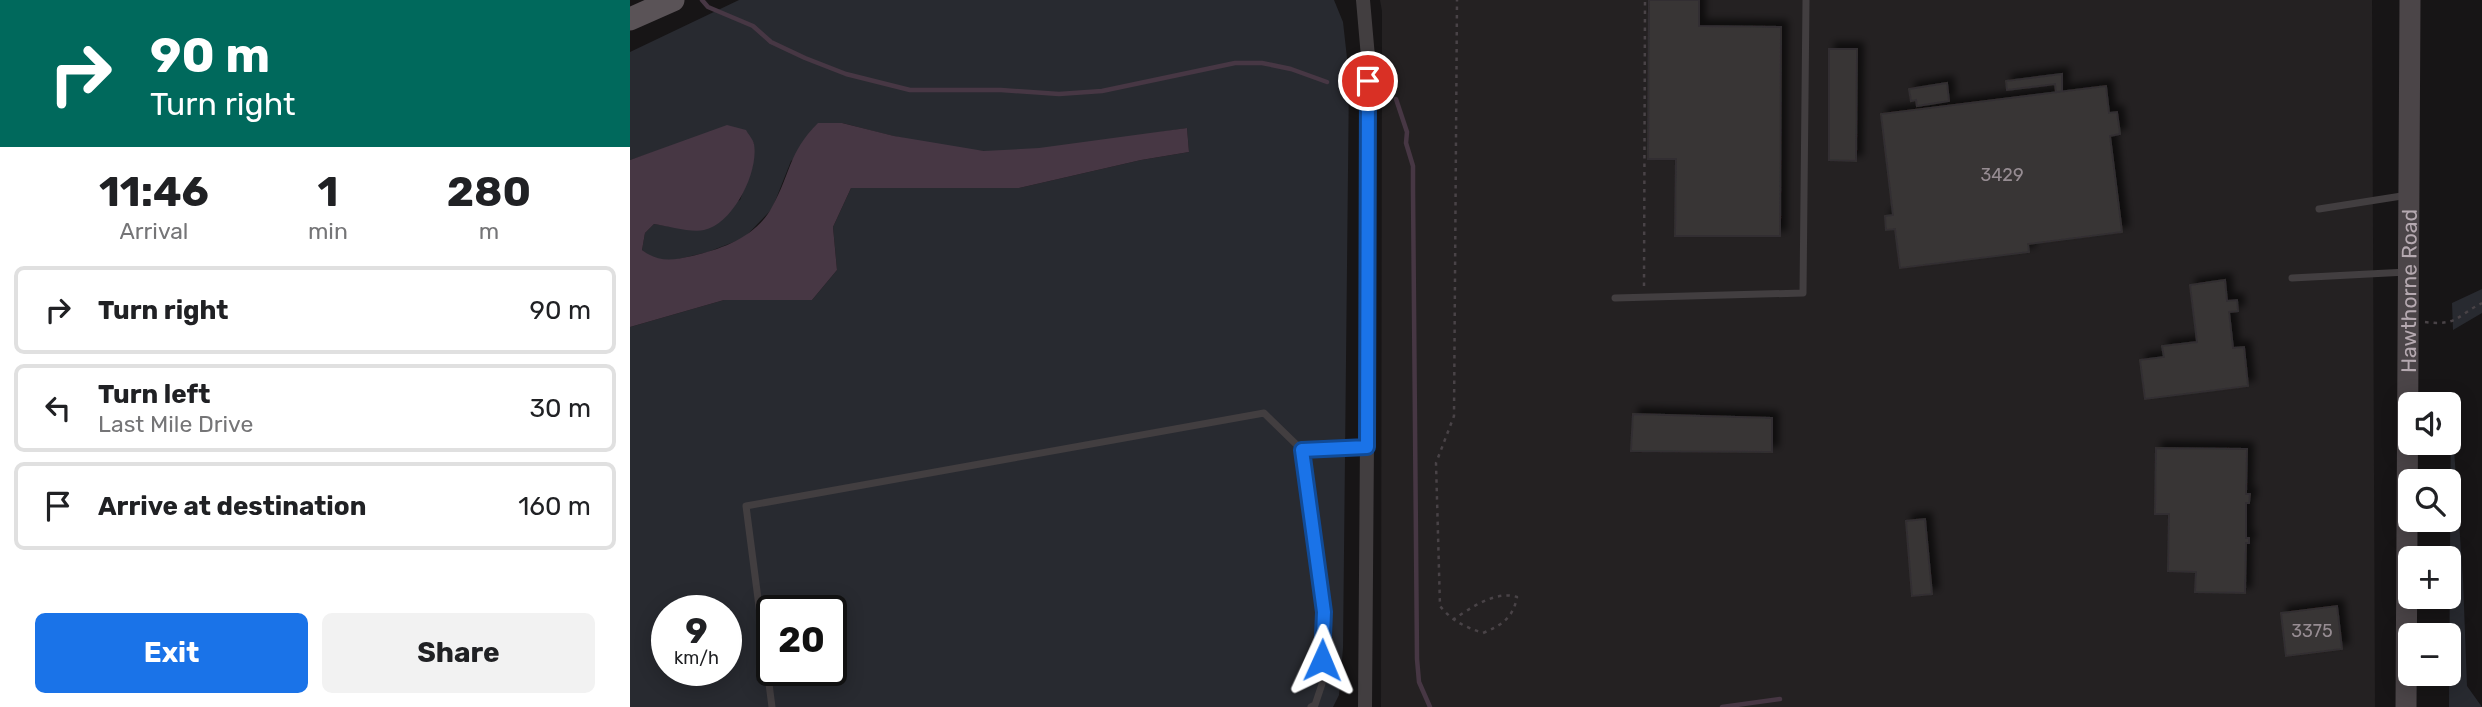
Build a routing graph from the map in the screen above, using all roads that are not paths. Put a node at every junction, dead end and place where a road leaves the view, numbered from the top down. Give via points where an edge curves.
1 (1363, 0) edge
2 (1806, 0) edge
3 (2410, 0) edge
4 (664, 4) edge
5 (630, 19) edge
6 (2409, 195) junction
7 (2319, 209) dead end
8 (2408, 272) junction
9 (2292, 278) dead end
10 (1615, 298) dead end
11 (1367, 447) junction
12 (1302, 450) junction
13 (772, 707) edge
14 (1311, 707) edge
15 (1365, 707) edge
16 (2406, 707) edge

1 - 11 street via 1368,70
2 - 10 lane via 1803,293
3 - 6 main road, Hawthorne Road
4 - 5 main road
6 - 7 lane
6 - 8 main road, Hawthorne Road
8 - 9 lane
8 - 16 main road, Hawthorne Road
11 - 12 lane
11 - 15 street
12 - 13 lane via 1264,414 746,506
12 - 14 lane via 1324,612 1322,684

